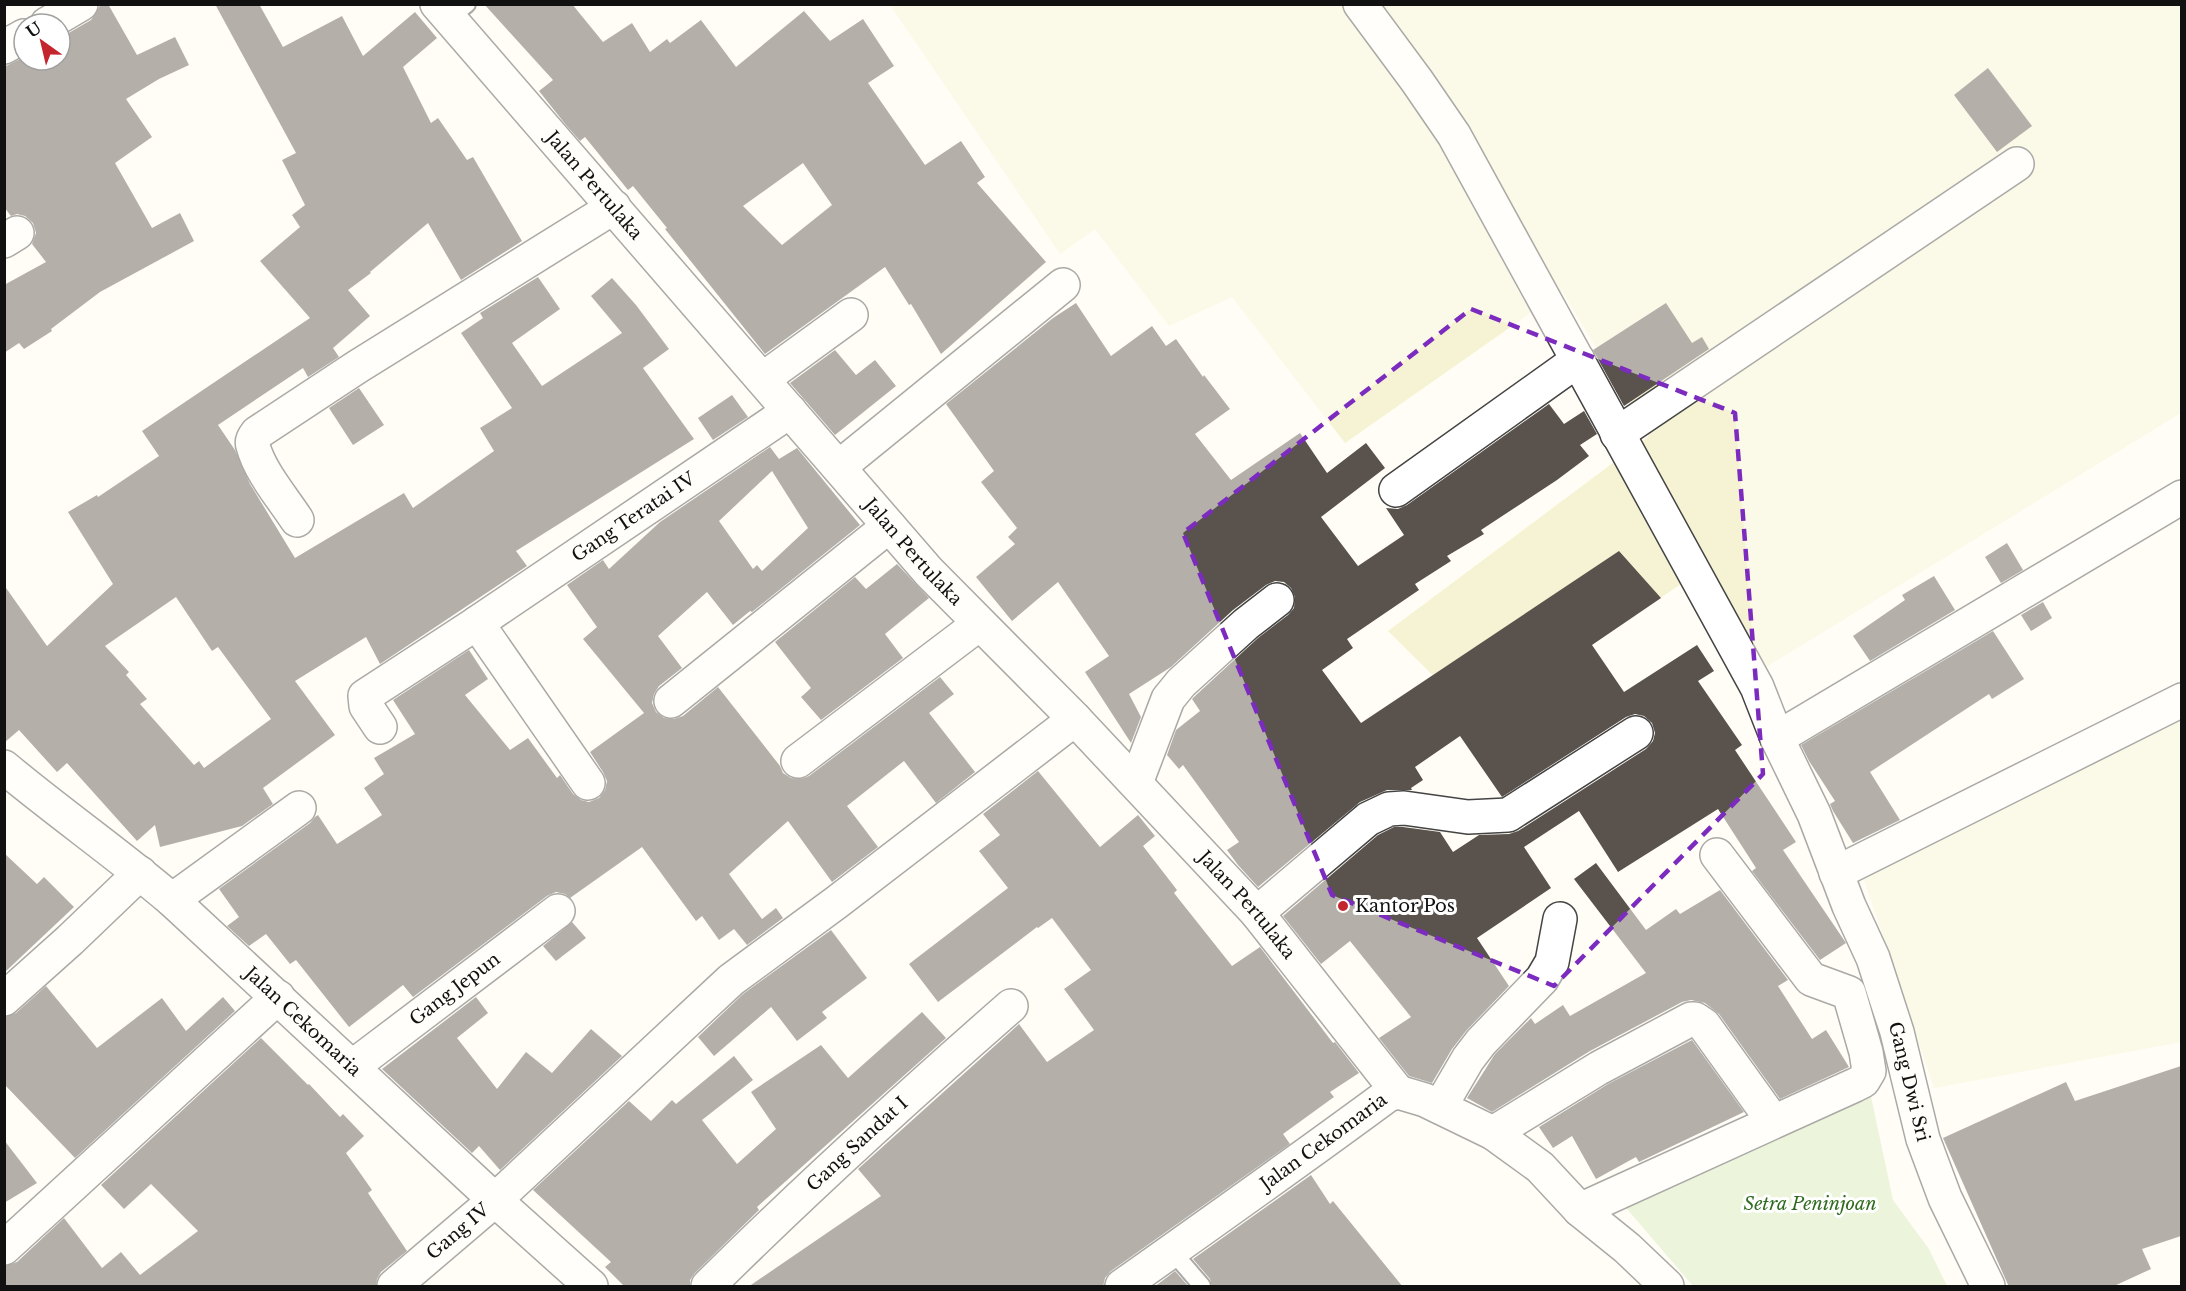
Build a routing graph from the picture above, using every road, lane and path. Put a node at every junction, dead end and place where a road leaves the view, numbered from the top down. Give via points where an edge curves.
1 (1360, 4) edge
2 (451, 9) edge
3 (2017, 164) dead end
4 (614, 207) junction
5 (1063, 285) dead end
6 (851, 315) dead end
7 (1572, 365) junction
8 (763, 379) junction
9 (790, 411) junction
10 (1617, 434) junction
11 (839, 467) junction
12 (1396, 490) dead end
13 (2181, 497) edge
14 (297, 520) dead end
15 (889, 526) junction
16 (1277, 600) dead end
17 (477, 623) junction
18 (979, 624) junction
19 (2181, 700) edge
20 (671, 701) dead end
21 (1075, 719) junction
22 (380, 728) dead end
23 (1636, 733) dead end
24 (1777, 738) junction
25 (798, 761) dead end
26 (4, 767) edge
27 (588, 783) dead end
28 (1136, 783) junction
29 (299, 808) dead end
30 (1717, 855) dead end
31 (140, 873) junction
32 (1836, 873) junction
33 (172, 900) junction
34 (558, 911) dead end
35 (1257, 913) junction
36 (1560, 919) dead end
37 (278, 998) junction
38 (4, 999) edge
39 (1011, 1006) dead end
40 (352, 1067) junction
41 (1398, 1092) junction
42 (1440, 1107) junction
43 (1773, 1121) junction
44 (1493, 1133) junction
45 (495, 1200) junction
46 (1580, 1210) junction
47 (4, 1248) edge
48 (1172, 1251) junction
49 (1664, 1286) edge
50 (394, 1287) edge
51 (591, 1287) edge
52 (708, 1287) edge
53 (1122, 1287) edge
54 (1202, 1287) edge
55 (1988, 1287) edge

1 - 7 street, Gang Dwi Sri via 1454,135
2 - 4 street, Jalan Pertulaka
3 - 10 street
4 - 8 street, Jalan Pertulaka
4 - 14 street via 257,433 252,445 264,471
5 - 11 street
6 - 8 street
7 - 10 street, Gang Dwi Sri
7 - 12 street
8 - 9 street, Jalan Pertulaka
9 - 11 street, Jalan Pertulaka
9 - 17 street, Gang Teratai IV
10 - 24 street, Gang Dwi Sri via 1757,687
11 - 15 street, Jalan Pertulaka
13 - 24 street
15 - 18 street, Jalan Pertulaka
15 - 20 street
16 - 28 street via 1246,624 1168,699
17 - 22 street, Gang Teratai IV via 365,696 366,706
17 - 27 street
18 - 21 street, Jalan Pertulaka
18 - 25 street
19 - 32 street
21 - 28 street, Jalan Pertulaka
21 - 45 street, Gang IV via 731,980
23 - 35 street via 1508,815 1468,817 1389,808 1368,819
24 - 32 street, Gang Dwi Sri via 1814,814
26 - 31 street, Jalan Cekomaria
28 - 35 street, Jalan Pertulaka
29 - 33 street
30 - 43 street via 1811,979 1849,993 1866,1052 1869,1071 1863,1081
31 - 33 street, Jalan Cekomaria
31 - 38 street
32 - 55 street, Gang Dwi Sri via 1873,958 1923,1139 1945,1198
33 - 37 street, Jalan Cekomaria
34 - 40 street, Gang Jepun
35 - 41 street, Jalan Pertulaka
36 - 42 street via 1552,962 1542,979 1481,1042
37 - 40 street, Jalan Cekomaria
37 - 47 street
39 - 52 street, Gang Sandat I via 897,1105
40 - 45 street, Jalan Cekomaria
41 - 42 street, Jalan Cekomaria
41 - 48 street, Jalan Cekomaria via 1388,1095
42 - 44 street, Jalan Cekomaria
43 - 44 street via 1704,1025 1695,1019 1599,1068
43 - 46 street
44 - 46 street, Jalan Cekomaria via 1540,1167
45 - 50 street, Gang IV
45 - 51 street, Jalan Cekomaria
46 - 49 street, Jalan Cekomaria via 1627,1248
48 - 53 street, Jalan Cekomaria
48 - 54 lane

